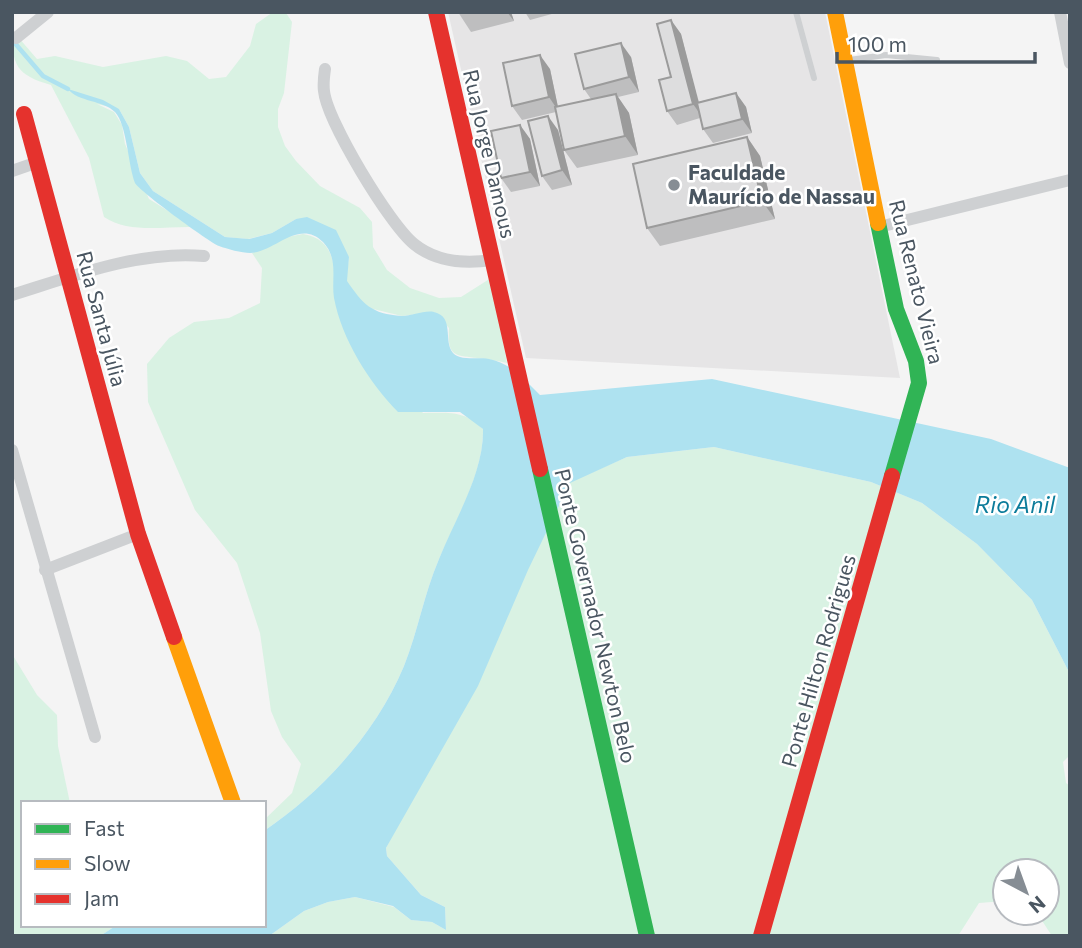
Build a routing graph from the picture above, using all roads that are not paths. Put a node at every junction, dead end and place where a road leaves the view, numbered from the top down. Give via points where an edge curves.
1 (48, 12) edge
2 (436, 12) edge
3 (796, 12) edge
4 (835, 12) edge
5 (1060, 12) edge
6 (16, 38) dead end
7 (937, 60) dead end
8 (845, 61) junction
9 (1070, 63) edge
10 (325, 69) dead end
11 (814, 78) dead end
12 (24, 114) dead end
13 (36, 163) junction
14 (12, 171) edge
15 (1070, 180) edge
16 (879, 228) junction
17 (204, 256) dead end
18 (492, 260) junction
19 (69, 278) junction
20 (12, 295) edge
21 (502, 306) joint
22 (917, 398) joint
23 (12, 450) edge
24 (138, 534) junction
25 (45, 570) junction
26 (95, 737) dead end
27 (232, 801) edge
28 (647, 936) edge
29 (761, 936) edge

1 - 6 street
2 - 18 main road, Rua Jorge Damous
3 - 11 lane
4 - 8 main road, Rua Renato Vieira
5 - 9 street
7 - 8 lane via 886,55
8 - 16 main road, Rua Renato Vieira
10 - 18 street via 329,110 366,180 413,244 431,255 471,263
12 - 13 main road, Rua Santa Júlia
13 - 14 street
13 - 19 main road, Rua Santa Júlia
15 - 16 street
16 - 22 main road, Rua Renato Vieira via 896,309 916,361
17 - 19 street via 172,253
18 - 21 main road, Rua Jorge Damous
19 - 20 street
19 - 24 main road, Rua Santa Júlia
21 - 28 main road, Ponte Governador Newton Belo
22 - 29 main road, Ponte Hilton Rodrigues
23 - 25 street
24 - 25 street
24 - 27 main road, Rua Santa Júlia
25 - 26 street

